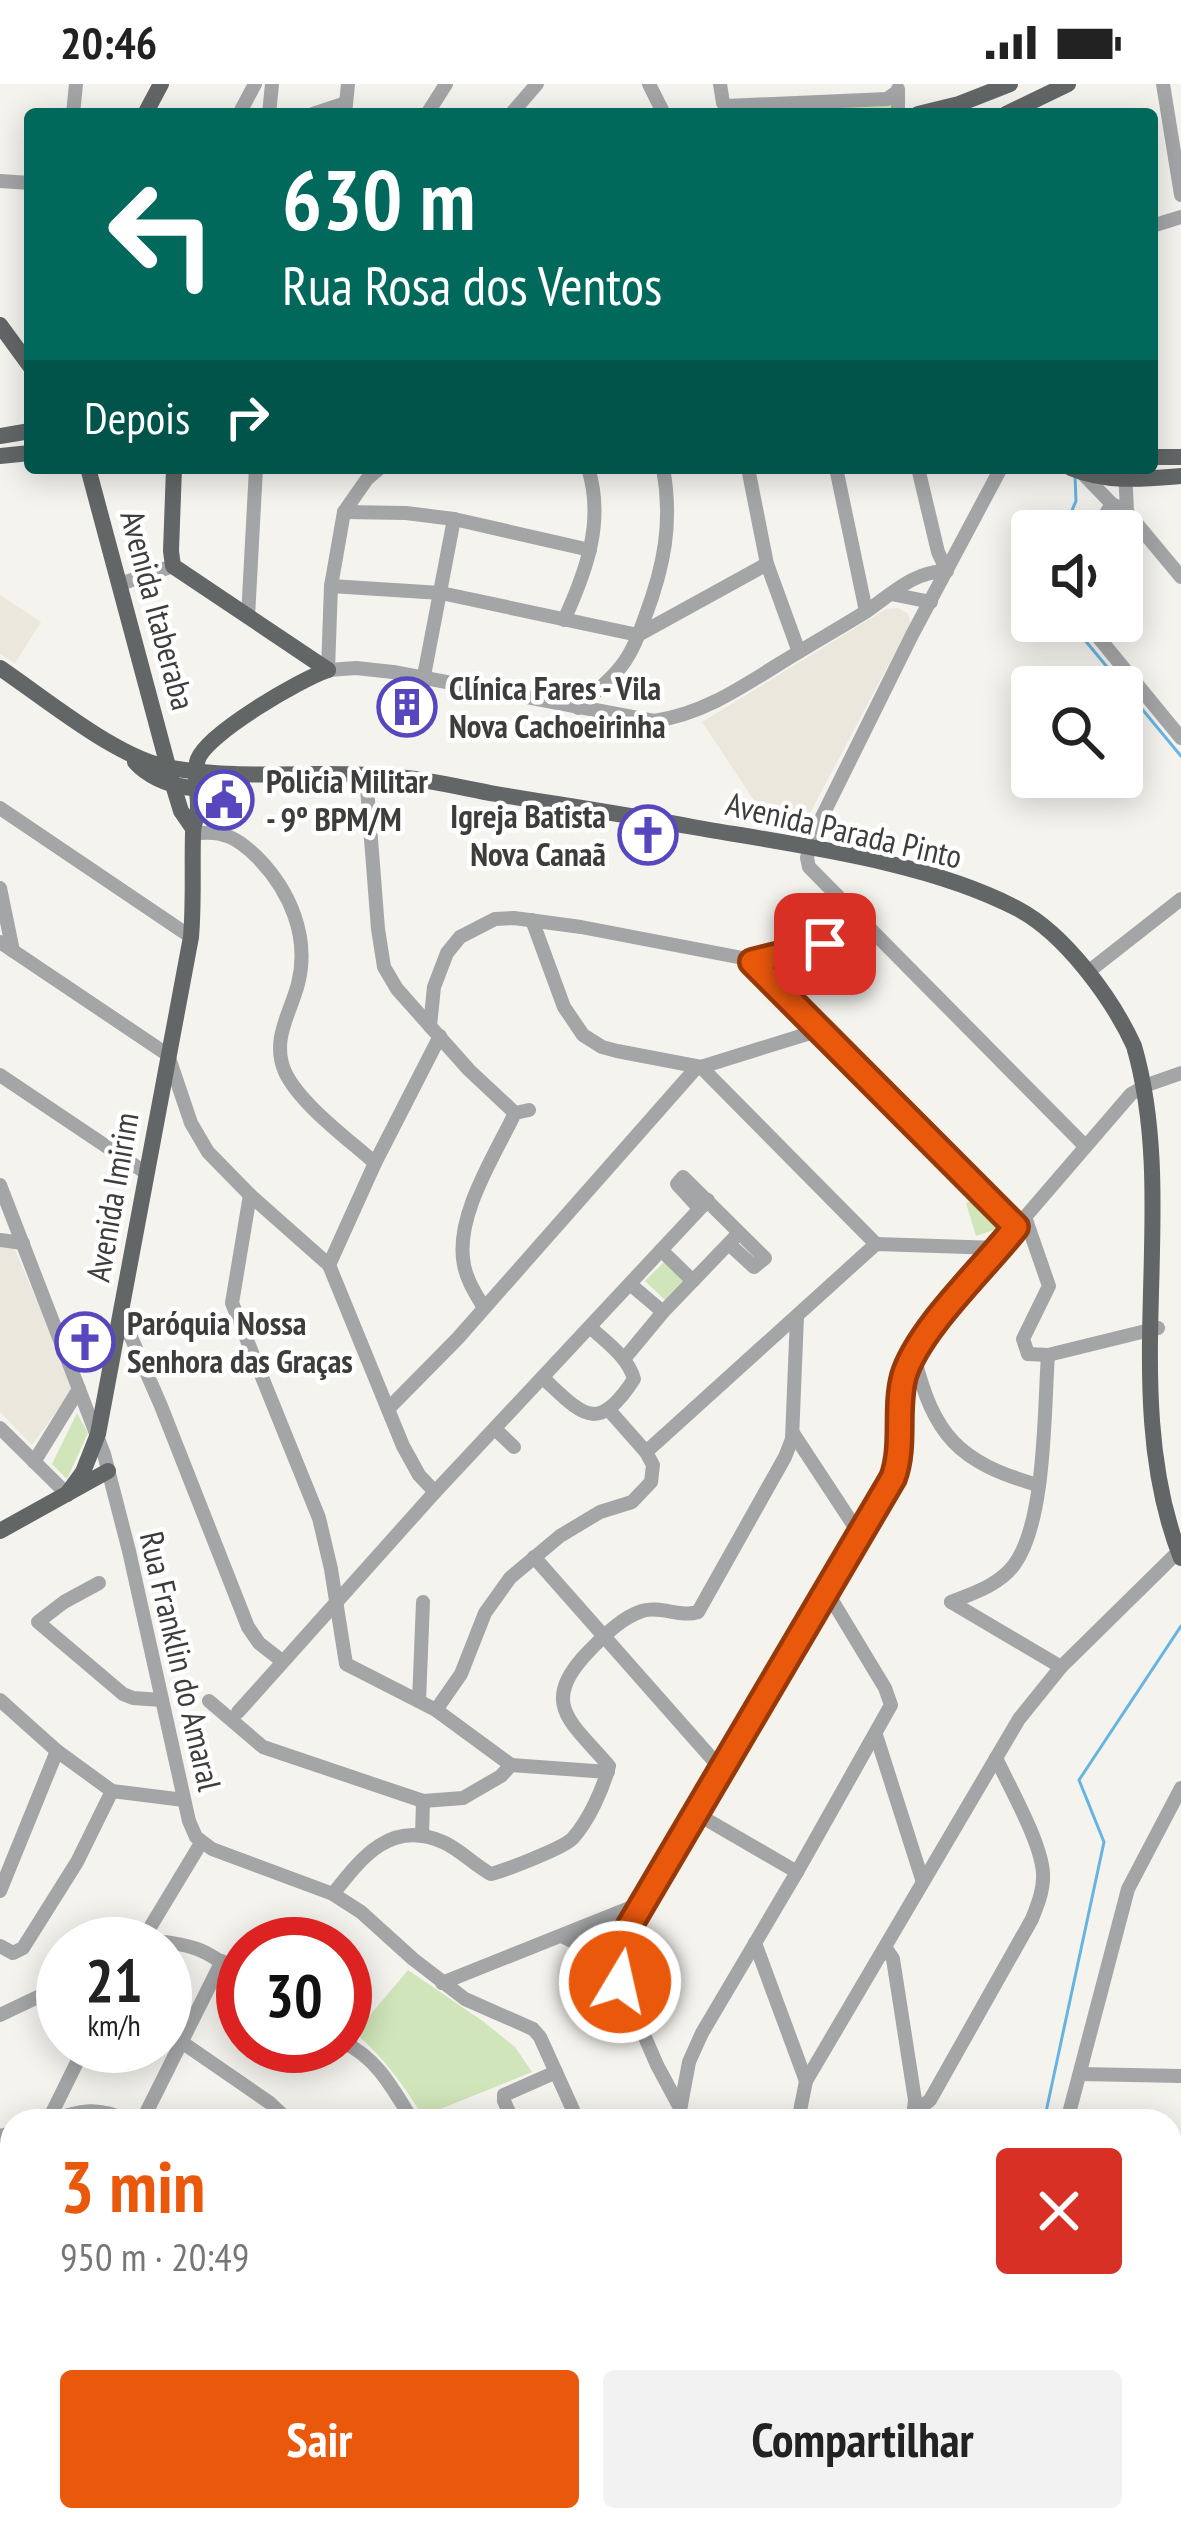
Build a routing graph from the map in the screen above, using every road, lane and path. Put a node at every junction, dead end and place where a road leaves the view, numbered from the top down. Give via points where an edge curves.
1 (537, 84) edge
2 (720, 84) edge
3 (1010, 84) edge
4 (1068, 84) edge
5 (1163, 84) edge
6 (898, 88) edge
7 (516, 108) edge
8 (964, 108) edge
9 (1018, 108) edge
10 (1181, 195) edge
11 (1, 331) edge
12 (24, 359) edge
13 (90, 474) edge
14 (174, 474) edge
15 (256, 474) edge
16 (373, 474) edge
17 (589, 474) edge
18 (664, 474) edge
19 (749, 474) edge
20 (837, 474) edge
21 (919, 474) edge
22 (998, 474) edge
23 (1087, 474) edge
24 (1126, 474) edge
25 (1181, 476) edge
26 (1112, 503) junction
27 (1108, 510) edge
28 (1124, 510) edge
29 (1127, 510) edge
30 (344, 512) junction
31 (454, 519) junction
32 (1143, 531) edge
33 (590, 550) junction
34 (766, 564) junction
35 (173, 566) junction
36 (947, 571) junction
37 (1181, 576) edge
38 (120, 584) junction
39 (331, 586) junction
40 (440, 593) junction
41 (891, 594) junction
42 (931, 602) junction
43 (866, 611) junction
44 (248, 617) junction
45 (564, 620) junction
46 (638, 635) junction
47 (1102, 642) edge
48 (799, 652) junction
49 (0, 668) edge
50 (328, 670) junction
51 (423, 678) junction
52 (578, 708) junction
53 (414, 728) dead end
54 (160, 732) junction
55 (1181, 738) edge
56 (211, 743) junction
57 (131, 756) junction
58 (219, 772) junction
59 (366, 775) junction
60 (245, 776) junction
61 (171, 777) junction
62 (196, 779) junction
63 (0, 808) edge
64 (193, 830) junction
65 (809, 848) junction
66 (0, 888) edge
67 (1181, 899) edge
68 (532, 920) junction
69 (868, 929) junction
70 (191, 937) junction
71 (7, 947) edge
72 (752, 962) junction
73 (1088, 972) junction
74 (820, 1030) junction
75 (435, 1031) junction
76 (168, 1055) junction
77 (699, 1067) junction
78 (1181, 1073) edge
79 (0, 1075) edge
80 (1147, 1084) junction
81 (170, 1090) junction
82 (1085, 1146) junction
83 (375, 1163) junction
84 (146, 1173) junction
85 (0, 1185) edge
86 (250, 1195) junction
87 (1021, 1222) junction
88 (0, 1240) edge
89 (23, 1243) junction
90 (876, 1244) junction
91 (998, 1248) junction
92 (661, 1250) junction
93 (329, 1265) junction
94 (693, 1281) junction
95 (630, 1284) junction
96 (484, 1308) junction
97 (663, 1312) junction
98 (797, 1316) junction
99 (119, 1323) junction
100 (590, 1328) junction
101 (1158, 1328) junction
102 (914, 1355) junction
103 (1048, 1355) junction
104 (624, 1359) junction
105 (542, 1378) junction
106 (80, 1389) junction
107 (389, 1408) junction
108 (608, 1409) junction
109 (0, 1428) edge
110 (495, 1430) junction
111 (793, 1433) junction
112 (98, 1434) junction
113 (514, 1448) dead end
114 (646, 1452) junction
115 (34, 1462) junction
116 (108, 1471) junction
117 (1038, 1486) junction
118 (435, 1492) junction
119 (67, 1493) junction
120 (0, 1531) edge
121 (860, 1534) junction
122 (1180, 1555) edge
123 (534, 1557) junction
124 (99, 1583) dead end
125 (827, 1592) junction
126 (423, 1602) dead end
127 (336, 1603) junction
128 (603, 1636) junction
129 (282, 1661) junction
130 (1061, 1667) junction
131 (0, 1700) edge
132 (162, 1700) junction
133 (419, 1700) junction
134 (209, 1701) dead end
135 (436, 1710) junction
136 (238, 1712) dead end
137 (876, 1735) junction
138 (58, 1751) junction
139 (996, 1758) junction
140 (511, 1765) junction
141 (722, 1770) junction
142 (608, 1772) junction
143 (1181, 1788) edge
144 (112, 1791) junction
145 (184, 1800) junction
146 (423, 1801) junction
147 (697, 1814) junction
148 (422, 1836) junction
149 (201, 1844) junction
150 (797, 1872) junction
151 (922, 1879) junction
152 (0, 1891) edge
153 (333, 1894) junction
154 (646, 1901) junction
155 (157, 1917) edge
156 (561, 1936) junction
157 (755, 1942) junction
158 (0, 1946) edge
159 (885, 1947) junction
160 (610, 1959) junction
161 (216, 1974) edge
162 (442, 1983) junction
163 (36, 1997) edge
164 (0, 2014) edge
165 (192, 2024) edge
166 (192, 2049) edge
167 (372, 2061) edge
168 (556, 2072) junction
169 (72, 2073) edge
170 (167, 2073) edge
171 (1080, 2074) junction
172 (1181, 2076) edge
173 (806, 2080) junction
174 (54, 2109) edge
175 (148, 2109) edge
176 (276, 2109) edge
177 (405, 2109) edge
178 (508, 2109) edge
179 (573, 2109) edge
180 (676, 2109) edge
181 (680, 2109) edge
182 (800, 2109) edge
183 (914, 2109) edge
184 (921, 2109) edge
185 (1070, 2109) edge

1 - 7 street
2 - 6 street via 722,103 731,106 887,100
3 - 8 main road
4 - 9 main road
5 - 10 street
11 - 12 main road
13 - 38 main road, Avenida Itaberaba
14 - 35 main road
15 - 44 street
16 - 30 street
17 - 33 street
18 - 46 street via 665,559
19 - 34 street
20 - 43 street
21 - 36 street
22 - 36 street
23 - 26 street
24 - 25 main road
24 - 29 street
26 - 27 street
26 - 28 street
30 - 31 street
30 - 39 street
31 - 33 street
31 - 40 street
32 - 37 street
33 - 45 street
34 - 46 street
34 - 48 street
35 - 38 street
35 - 44 main road
36 - 41 street via 916,576
36 - 42 street
38 - 54 main road, Avenida Itaberaba
39 - 40 street
39 - 50 street
40 - 45 street
40 - 51 street
41 - 42 street
41 - 43 street
42 - 65 street
43 - 48 street
44 - 50 main road
45 - 46 street
46 - 52 street via 623,664
47 - 55 street
48 - 52 street via 711,705 673,718
49 - 57 main road, Avenida Parada Pinto
50 - 51 street
50 - 56 main road
51 - 52 street
51 - 53 street
54 - 56 main road via 182,754
54 - 57 main road via 152,750
54 - 61 main road, Avenida Itaberaba
56 - 58 main road
56 - 62 main road
57 - 61 main road, Avenida Parada Pinto
58 - 60 main road, Avenida Parada Pinto
58 - 62 main road, Avenida Parada Pinto
59 - 60 main road, Avenida Parada Pinto
59 - 65 main road, Avenida Parada Pinto
59 - 75 street via 384,968
60 - 62 main road, Avenida Parada Pinto via 228,785
61 - 62 main road, Avenida Parada Pinto
61 - 64 main road, Avenida Imirim
62 - 64 main road, Avenida Imirim
63 - 70 street
64 - 70 main road, Avenida Imirim
64 - 83 street via 242,843 281,887 300,951 279,1043 285,1072
65 - 69 street via 809,867
65 - 73 main road, Avenida Parada Pinto via 925,874 1019,910
66 - 71 street
67 - 73 street
68 - 72 street
68 - 75 street via 495,919 460,938 434,987
68 - 77 street via 564,1007 583,1035 617,1051
69 - 72 street
69 - 82 street
70 - 76 main road, Avenida Imirim
71 - 76 street
72 - 74 street
73 - 80 main road, Avenida Parada Pinto
74 - 77 street
74 - 87 street
75 - 83 street
75 - 96 street via 522,1112 464,1231 467,1278
76 - 81 main road, Avenida Imirim
77 - 90 street
77 - 96 street
78 - 80 street
79 - 84 street
80 - 82 street
80 - 101 main road, Avenida Parada Pinto via 1162,1181
81 - 84 main road, Avenida Imirim
81 - 86 street via 208,1152
82 - 87 street
83 - 93 street
84 - 99 main road, Avenida Imirim
85 - 89 street, Rua Franklin do Amaral
86 - 93 street
86 - 127 street via 232,1303 320,1518
87 - 91 street
87 - 103 street via 1049,1286 1023,1345 1032,1356
88 - 89 street
89 - 106 street, Rua Franklin do Amaral
90 - 91 street
90 - 98 street
91 - 102 street
92 - 94 street
92 - 94 street via 703,1204 734,1238
92 - 95 street
93 - 107 street
94 - 97 street
95 - 97 street
95 - 100 street
96 - 107 street
97 - 104 street
98 - 111 street
98 - 114 street
99 - 112 main road, Avenida Imirim
99 - 129 street via 161,1406 248,1627
100 - 104 street
100 - 105 street
101 - 103 street
101 - 122 main road, Avenida Parada Pinto via 1159,1463
102 - 117 street via 946,1435 994,1470
102 - 121 street via 903,1381 897,1468
103 - 117 street
104 - 108 street via 634,1379
105 - 108 street via 580,1411
105 - 110 street
106 - 112 street, Rua Franklin do Amaral
106 - 115 street
107 - 118 street via 410,1460
108 - 114 street
109 - 115 street
110 - 113 street
110 - 118 street
111 - 121 street
111 - 128 street via 698,1612 646,1610
112 - 116 street, Rua Franklin do Amaral
112 - 119 main road, Avenida Imirim
114 - 123 street via 654,1474 642,1494 583,1521
115 - 119 street
116 - 119 main road
116 - 132 street, Rua Franklin do Amaral
117 - 130 street via 1014,1564 951,1602
118 - 127 street
119 - 120 main road
121 - 125 street
122 - 130 street
123 - 128 street
123 - 135 street via 496,1594
124 - 132 street via 38,1622 123,1694
125 - 137 street via 890,1696
125 - 141 street
126 - 133 street
127 - 129 street
127 - 133 street via 350,1669
128 - 141 street
128 - 142 street via 569,1673 562,1695 569,1721
129 - 136 street
130 - 139 street
131 - 138 street
132 - 145 street, Rua Franklin do Amaral
133 - 135 street
134 - 146 street via 263,1748
135 - 140 street
137 - 150 street
137 - 151 street
138 - 144 street
138 - 152 street
139 - 151 street
139 - 184 street via 1038,1850 1041,1891
140 - 142 street
140 - 146 street via 463,1798
141 - 147 street
142 - 148 street via 569,1841 497,1873
143 - 171 street via 1128,1889
144 - 145 street
144 - 158 street via 23,1948
145 - 149 street, Rua Franklin do Amaral
146 - 148 street
147 - 150 street
147 - 154 street
148 - 153 street via 372,1848
149 - 153 street
149 - 155 street
150 - 157 street
151 - 159 street
153 - 162 street
154 - 156 street
154 - 160 street
156 - 160 street
156 - 162 street
157 - 173 street
157 - 181 street via 695,2048
159 - 173 street
159 - 183 street
160 - 180 street
161 - 165 street
162 - 168 street via 533,2029
163 - 164 street
166 - 176 street
167 - 177 street
168 - 178 street via 504,2095
168 - 179 street
169 - 174 street
170 - 175 street
171 - 172 street
171 - 185 street
173 - 182 street

